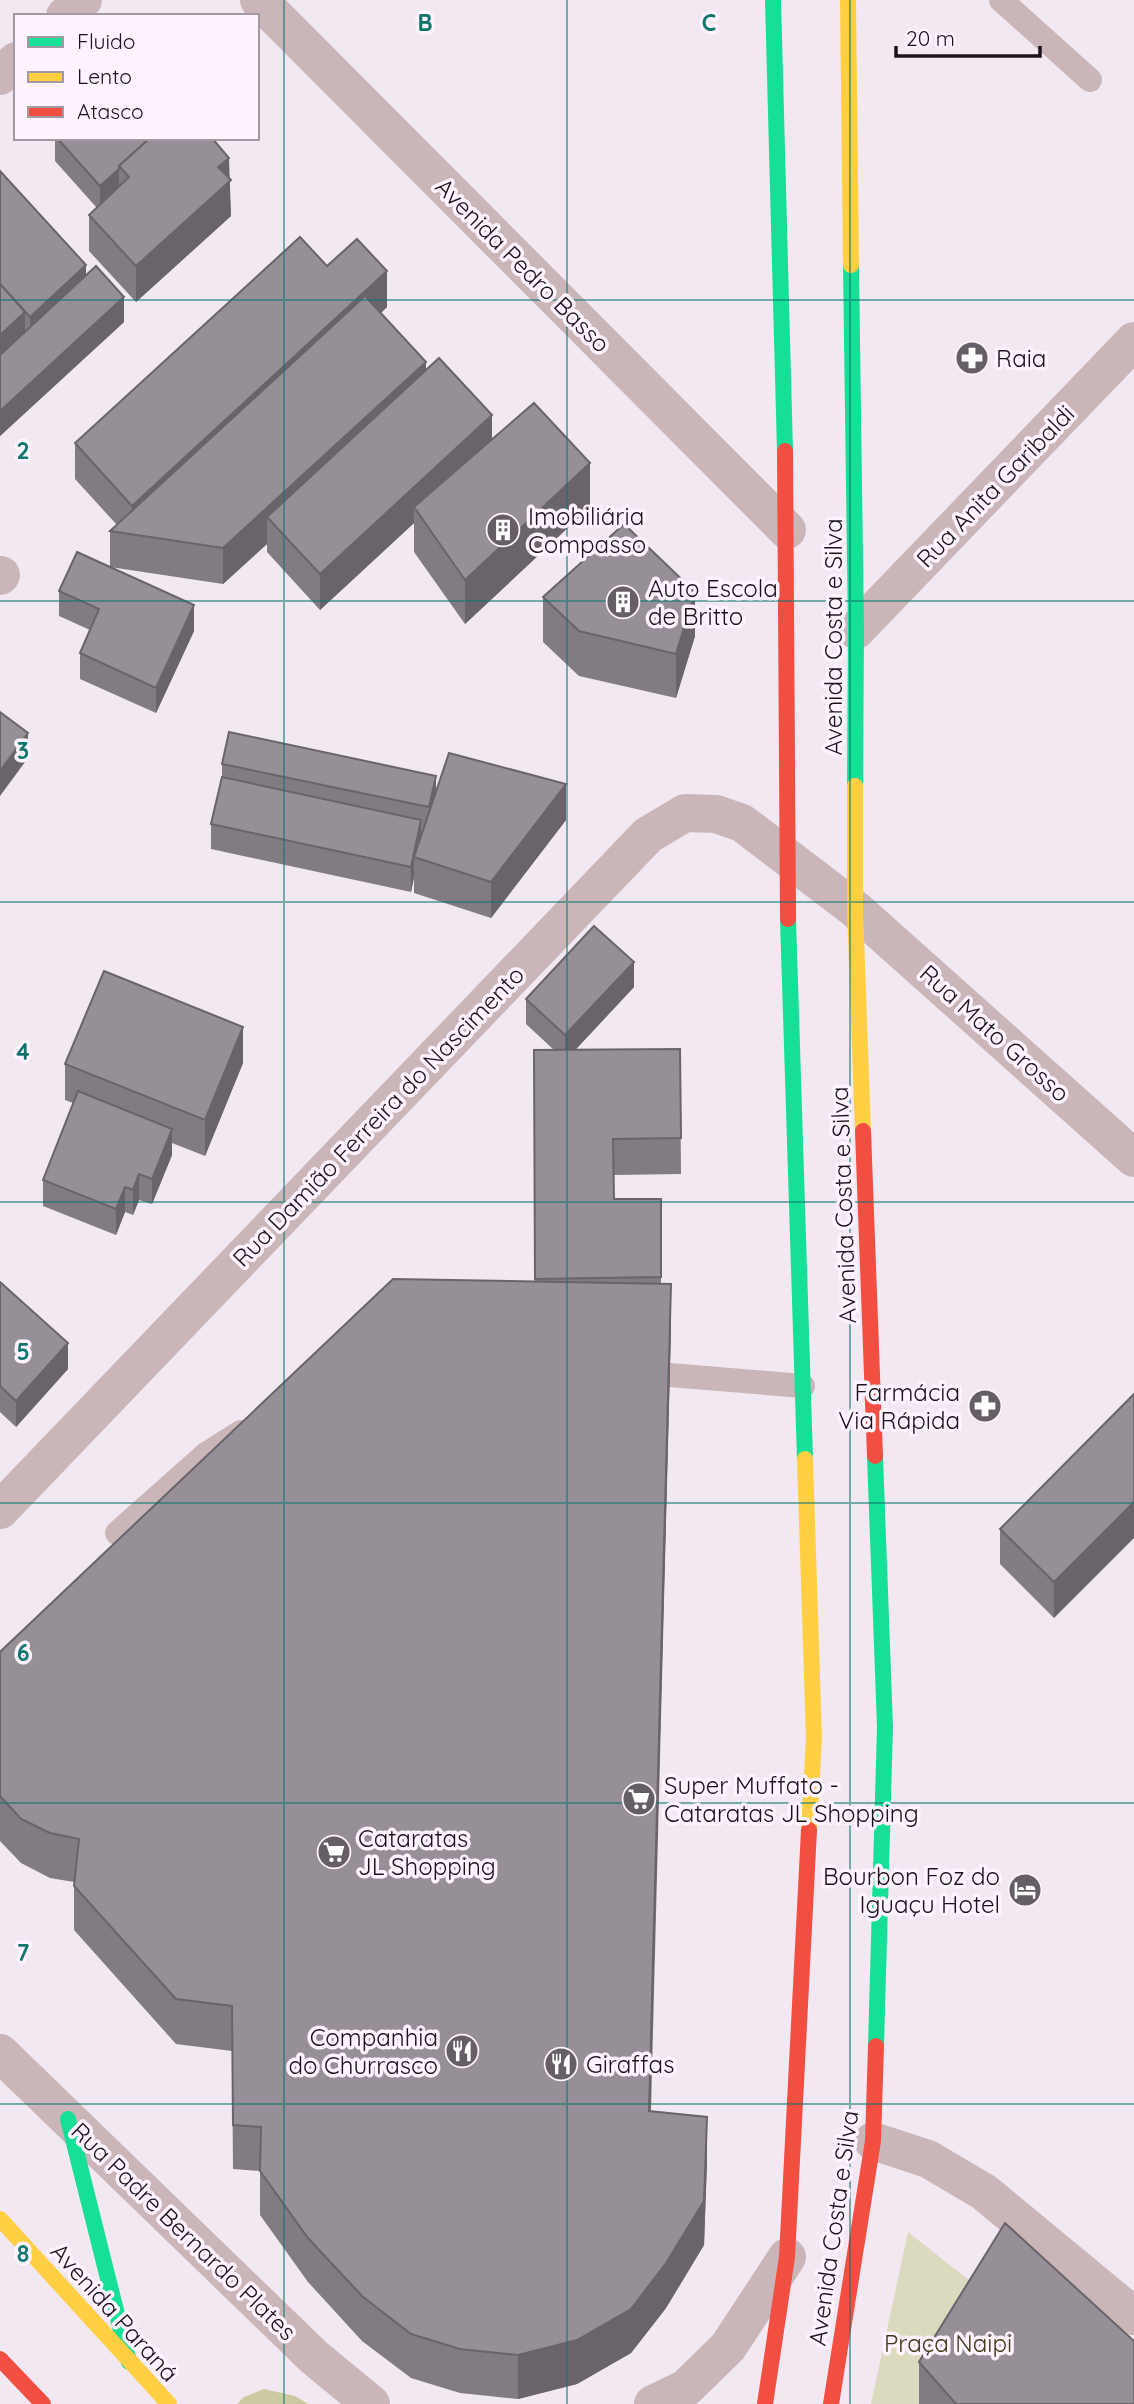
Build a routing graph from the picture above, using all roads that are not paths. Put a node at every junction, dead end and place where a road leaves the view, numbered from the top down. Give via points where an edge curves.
1 (83, 0) edge
2 (259, 0) edge
3 (773, 0) edge
4 (848, 0) edge
5 (1002, 0) edge
6 (67, 14) edge
7 (14, 63) edge
8 (0, 76) edge
9 (1090, 80) dead end
10 (1134, 341) edge
11 (787, 530) junction
12 (856, 630) junction
13 (786, 857) junction
14 (855, 909) junction
15 (1134, 1158) edge
16 (670, 1375) edge
17 (803, 1386) junction
18 (258, 1421) edge
19 (0, 1510) edge
20 (117, 1533) dead end
21 (0, 2053) edge
22 (68, 2119) junction
23 (873, 2141) junction
24 (0, 2219) edge
25 (787, 2257) junction
26 (1134, 2316) edge
27 (0, 2359) edge
28 (129, 2361) junction
29 (43, 2404) edge
30 (169, 2404) edge
31 (371, 2404) edge
32 (653, 2404) edge
33 (765, 2404) edge
34 (831, 2404) edge

1 - 6 street
2 - 11 street, Avenida Pedro Basso
3 - 11 main road, Avenida Costa e Silva
4 - 12 main road, Avenida Costa e Silva
5 - 9 lane
7 - 8 street
10 - 12 street, Rua Anita Garibaldi
11 - 13 main road, Avenida Costa e Silva
12 - 14 main road, Avenida Costa e Silva
13 - 14 street, Rua Damião Ferreira do Nascimento
13 - 17 main road, Avenida Costa e Silva
13 - 19 street, Rua Damião Ferreira do Nascimento via 742,823 716,814 685,813 648,835
14 - 15 street, Rua Mato Grosso
14 - 23 main road, Avenida Costa e Silva via 885,1727
16 - 17 lane
17 - 25 main road, Avenida Costa e Silva via 814,1738
18 - 20 lane via 206,1454
21 - 22 street, Rua Padre Bernardo Plates
22 - 28 main road
22 - 31 street, Rua Padre Bernardo Plates via 314,2357
23 - 26 street via 928,2159 984,2192
23 - 34 main road, Avenida Costa e Silva
24 - 28 main road, Avenida Paraná
25 - 32 street via 729,2347 685,2388
25 - 33 main road, Avenida Costa e Silva
27 - 29 main road
28 - 30 main road, Avenida Paraná

